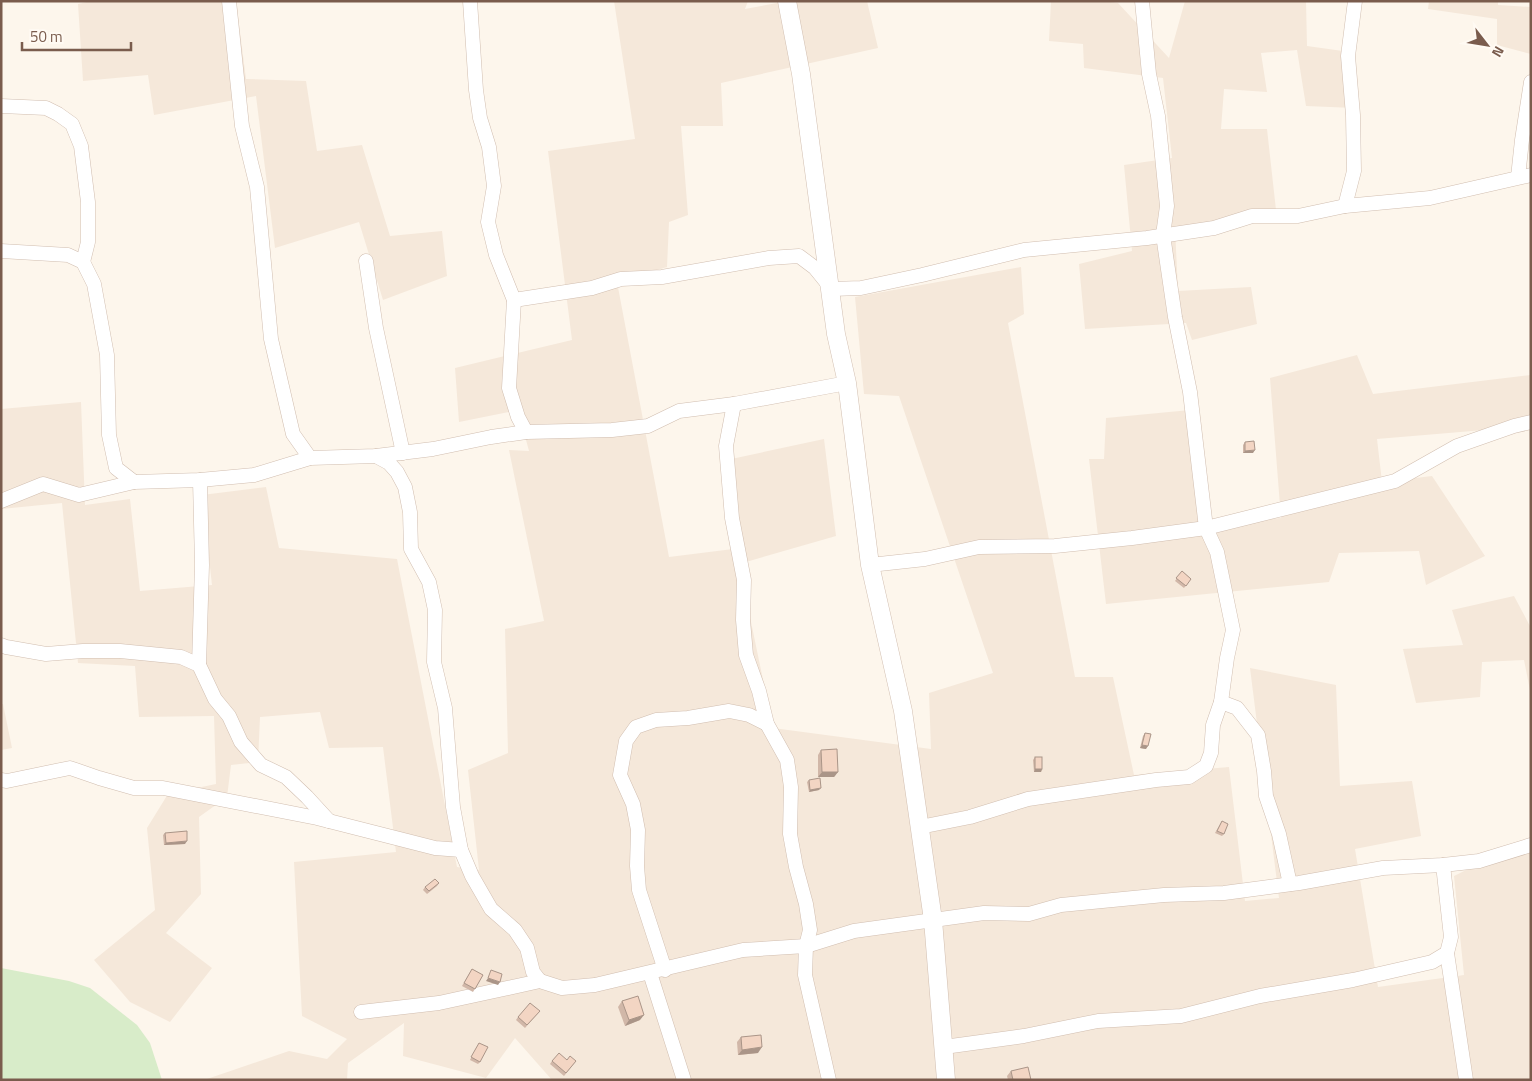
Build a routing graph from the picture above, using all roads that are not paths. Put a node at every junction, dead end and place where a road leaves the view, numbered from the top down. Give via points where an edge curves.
1 (229, 1) edge
2 (470, 1) edge
3 (788, 1) edge
4 (1142, 1) edge
5 (1356, 1) edge
6 (1531, 82) edge
7 (1, 106) edge
8 (1525, 176) edge
9 (1345, 206) junction
10 (1163, 235) junction
11 (1, 251) edge
12 (366, 261) dead end
13 (83, 262) junction
14 (832, 289) junction
15 (514, 300) junction
16 (847, 383) junction
17 (734, 404) junction
18 (1531, 422) edge
19 (526, 432) junction
20 (403, 453) junction
21 (376, 456) junction
22 (310, 458) junction
23 (200, 480) junction
24 (134, 482) junction
25 (1, 501) edge
26 (1206, 528) junction
27 (870, 565) junction
28 (1, 645) edge
29 (199, 665) junction
30 (1221, 702) junction
31 (767, 724) junction
32 (1, 780) edge
33 (329, 822) junction
34 (920, 827) junction
35 (1531, 846) edge
36 (460, 850) junction
37 (1443, 865) junction
38 (1290, 884) junction
39 (932, 920) junction
40 (806, 946) junction
41 (1447, 953) junction
42 (665, 970) junction
43 (650, 973) junction
44 (540, 981) junction
45 (361, 1012) dead end
46 (944, 1047) junction
47 (684, 1080) edge
48 (829, 1080) edge
49 (946, 1080) edge
50 (1466, 1080) edge

1 - 22 street via 242,126 257,187 272,339 293,434
2 - 15 street via 476,90 494,186 488,222 496,255
3 - 14 street
4 - 10 street via 1167,206
5 - 9 street via 1348,56 1354,171
6 - 8 street via 1522,140
7 - 13 street via 46,108 72,124 81,146 88,202 88,242
8 - 9 street via 1430,198
9 - 10 street via 1298,216 1252,216 1214,228
10 - 14 street via 1024,250 870,286
10 - 26 street via 1190,392
11 - 13 street via 68,255
12 - 20 street via 376,328
13 - 24 street via 94,284 107,355 108,435 116,468
14 - 15 street via 815,268 799,256 621,280 592,288
14 - 16 street via 836,334
15 - 19 street via 509,388
16 - 17 street
16 - 27 street
17 - 19 street via 679,411 648,426
17 - 31 street via 726,446 732,518 744,580 746,655
18 - 26 street via 1457,446 1395,481
19 - 20 street
20 - 21 street
21 - 22 street
21 - 36 street via 398,472 410,512 411,549 429,582 434,610 434,662 445,708
22 - 23 street via 254,475
23 - 24 street
23 - 29 street
24 - 25 street via 79,494 43,484
26 - 27 street via 1055,546 979,547 925,559
26 - 30 street via 1217,552 1233,630
27 - 34 street via 903,712
28 - 29 street via 46,654 120,651 181,657
29 - 33 street via 241,742 261,765 286,777
30 - 34 street via 1213,725 1212,753 1206,766 1189,777 1028,799 970,817
30 - 38 street via 1237,708 1258,735 1266,796 1279,834
31 - 40 street via 787,760 791,787 790,834 810,930
31 - 42 street via 749,715 729,711 656,720 636,727 626,741 620,775 633,804 638,830 639,890
32 - 33 street via 70,768 134,788 162,788
33 - 36 street via 435,848
34 - 39 street
35 - 37 street via 1479,861
36 - 44 street via 491,909 514,930 527,948 532,972
37 - 38 street via 1383,868
37 - 41 street via 1451,937
38 - 39 street via 1224,893 1061,905 1029,914 984,913
39 - 40 street via 854,931
39 - 46 street
40 - 42 street via 743,950
40 - 48 street via 805,975
41 - 46 street via 1432,962 1260,996 1181,1016 1098,1021
41 - 50 street
42 - 43 street
43 - 44 street via 595,985 562,988
43 - 47 street
44 - 45 street via 440,1004
46 - 49 street

